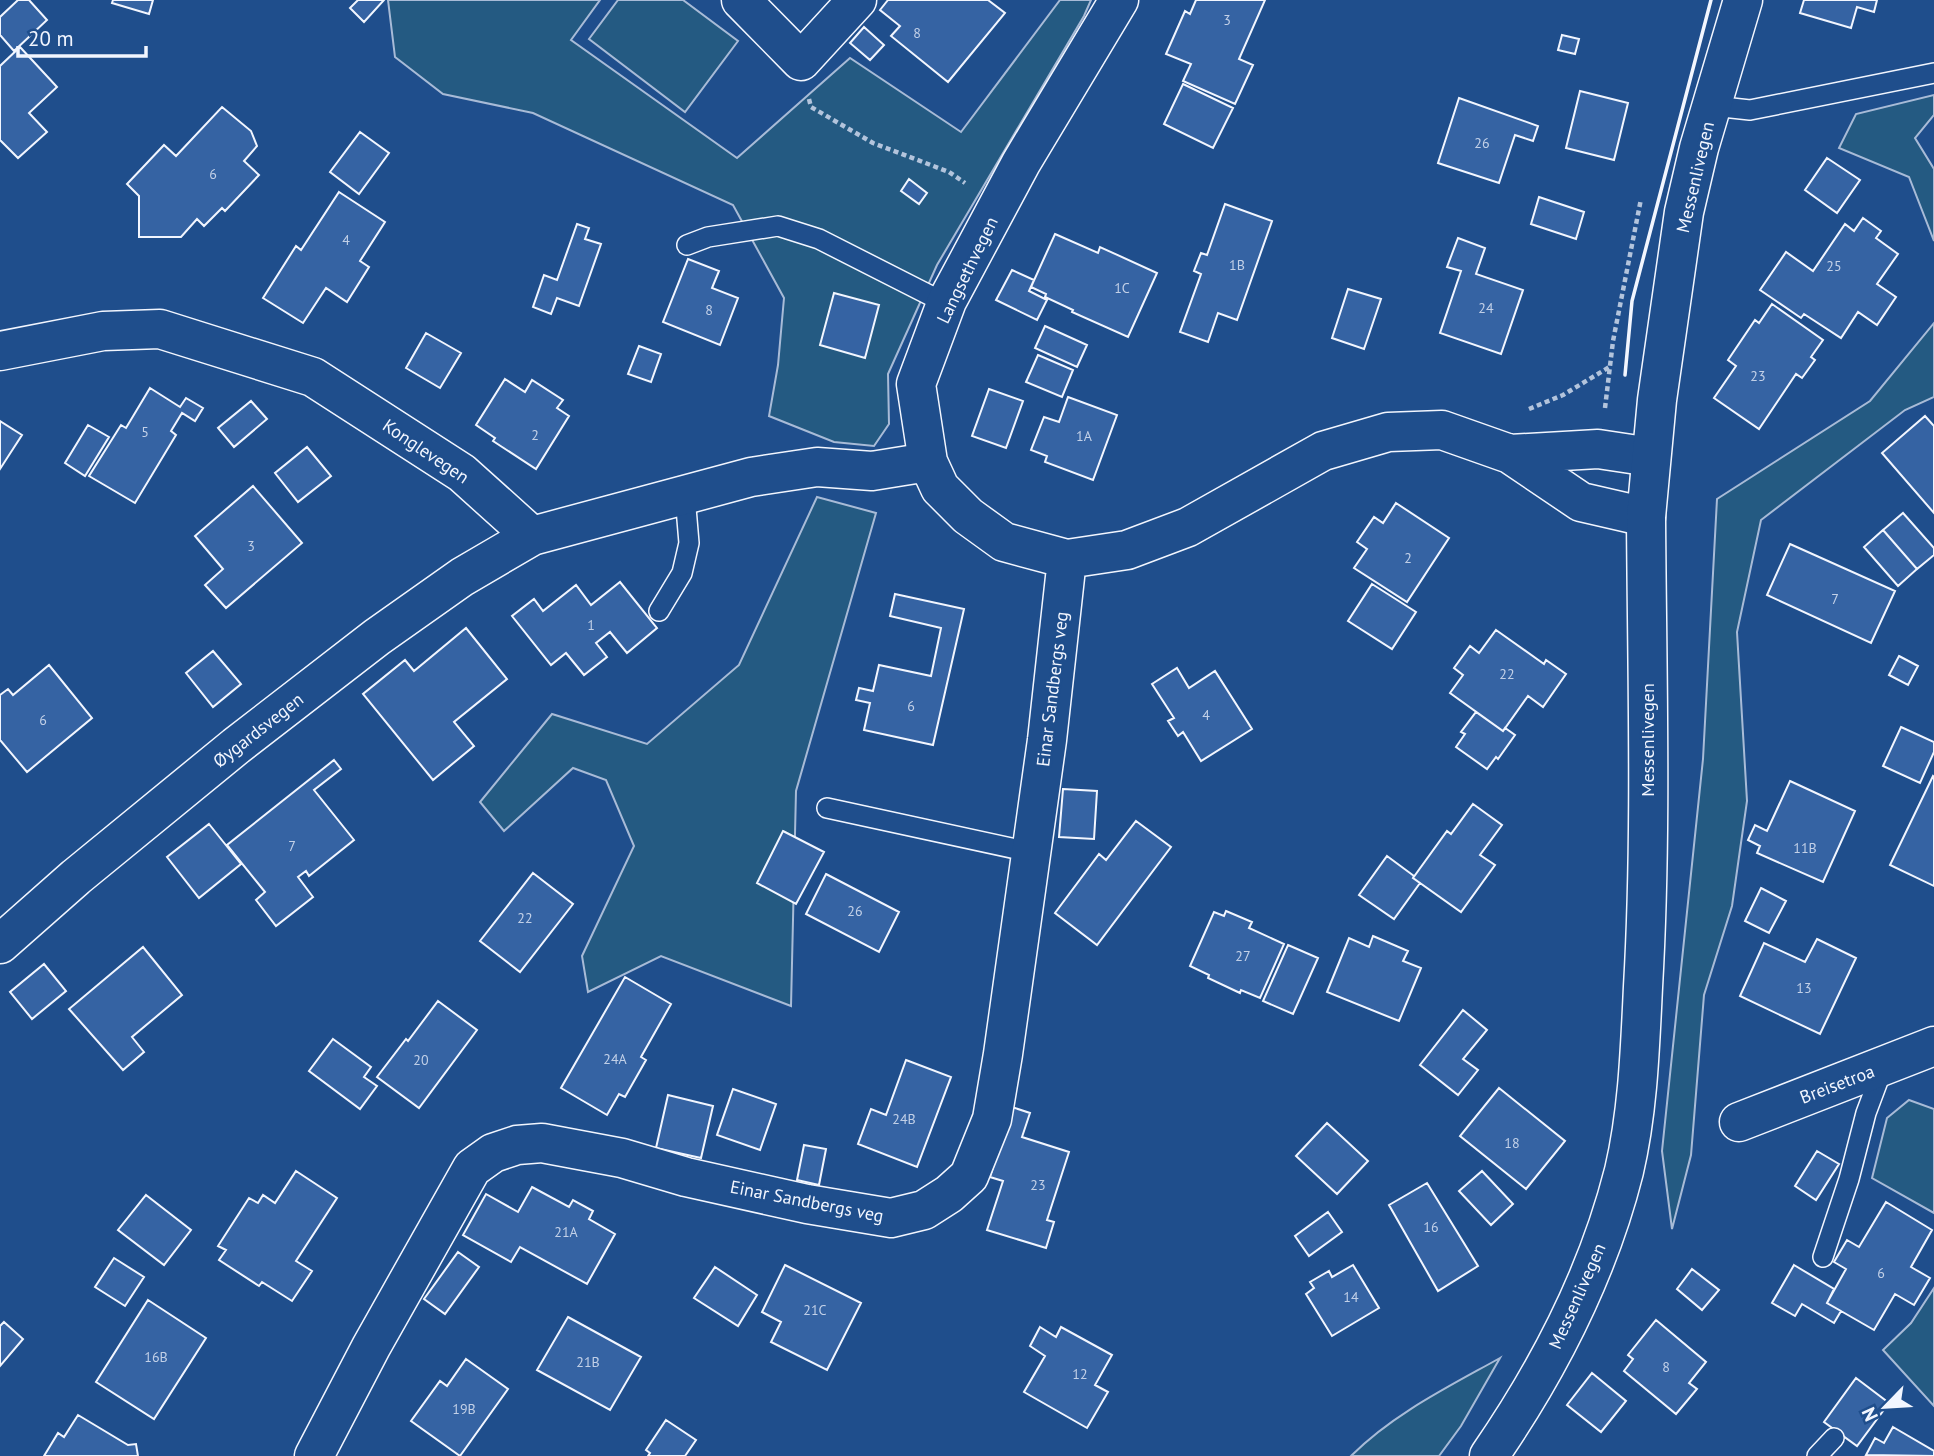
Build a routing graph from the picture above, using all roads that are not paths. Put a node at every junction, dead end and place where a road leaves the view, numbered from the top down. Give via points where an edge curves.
1 (741, 0) edge
2 (857, 0) edge
3 (1119, 0) edge
4 (1743, 0) edge
5 (1934, 57) edge
6 (1927, 74) edge
7 (1713, 106) junction
8 (687, 245) dead end
9 (947, 304) junction
10 (0, 351) edge
11 (1510, 454) junction
12 (1651, 457) junction
13 (928, 461) junction
14 (685, 496) junction
15 (1646, 517) junction
16 (532, 536) junction
17 (1067, 559) junction
18 (659, 611) dead end
19 (827, 808) dead end
20 (1030, 852) junction
21 (0, 944) edge
22 (1934, 1046) edge
23 (1884, 1066) junction
24 (1739, 1122) dead end
25 (1823, 1257) dead end
26 (1834, 1438) dead end
27 (314, 1456) edge
28 (1489, 1456) edge
29 (1817, 1456) edge

1 - 2 street via 801,61
3 - 9 street, Langsethvegen via 1021,163
4 - 7 street, Messenlivegen
5 - 6 lane
6 - 7 lane via 1750,110
7 - 12 street, Messenlivegen via 1684,212
8 - 9 lane via 708,237 778,226 819,239
9 - 13 street, Langsethvegen via 916,384
10 - 16 street, Konglevegen via 103,331 160,329 313,377 462,473
11 - 12 street, Langsethvegen via 1598,449
11 - 15 street, Langsethvegen via 1581,502
11 - 17 street, Langsethvegen via 1441,430 1388,432 1324,451 1188,527 1127,550
12 - 15 street, Messenlivegen
13 - 14 street via 872,471 817,467
13 - 17 street, Langsethvegen via 940,488 1004,542
14 - 16 street
14 - 18 lane via 689,544 685,563
15 - 28 street, Messenlivegen via 1647,914 1632,1128 1611,1218 1592,1272 1550,1357
16 - 21 street, Øygardsvegen via 462,577 377,637 236,746
17 - 20 street, Einar Sandbergs veg
19 - 20 lane
20 - 27 street, Einar Sandbergs veg via 992,1119 969,1176 950,1194 924,1210 891,1218 807,1204 542,1143 493,1153 471,1168
22 - 23 street, Breisetroa
23 - 24 street, Breisetroa
23 - 25 lane
26 - 29 lane

